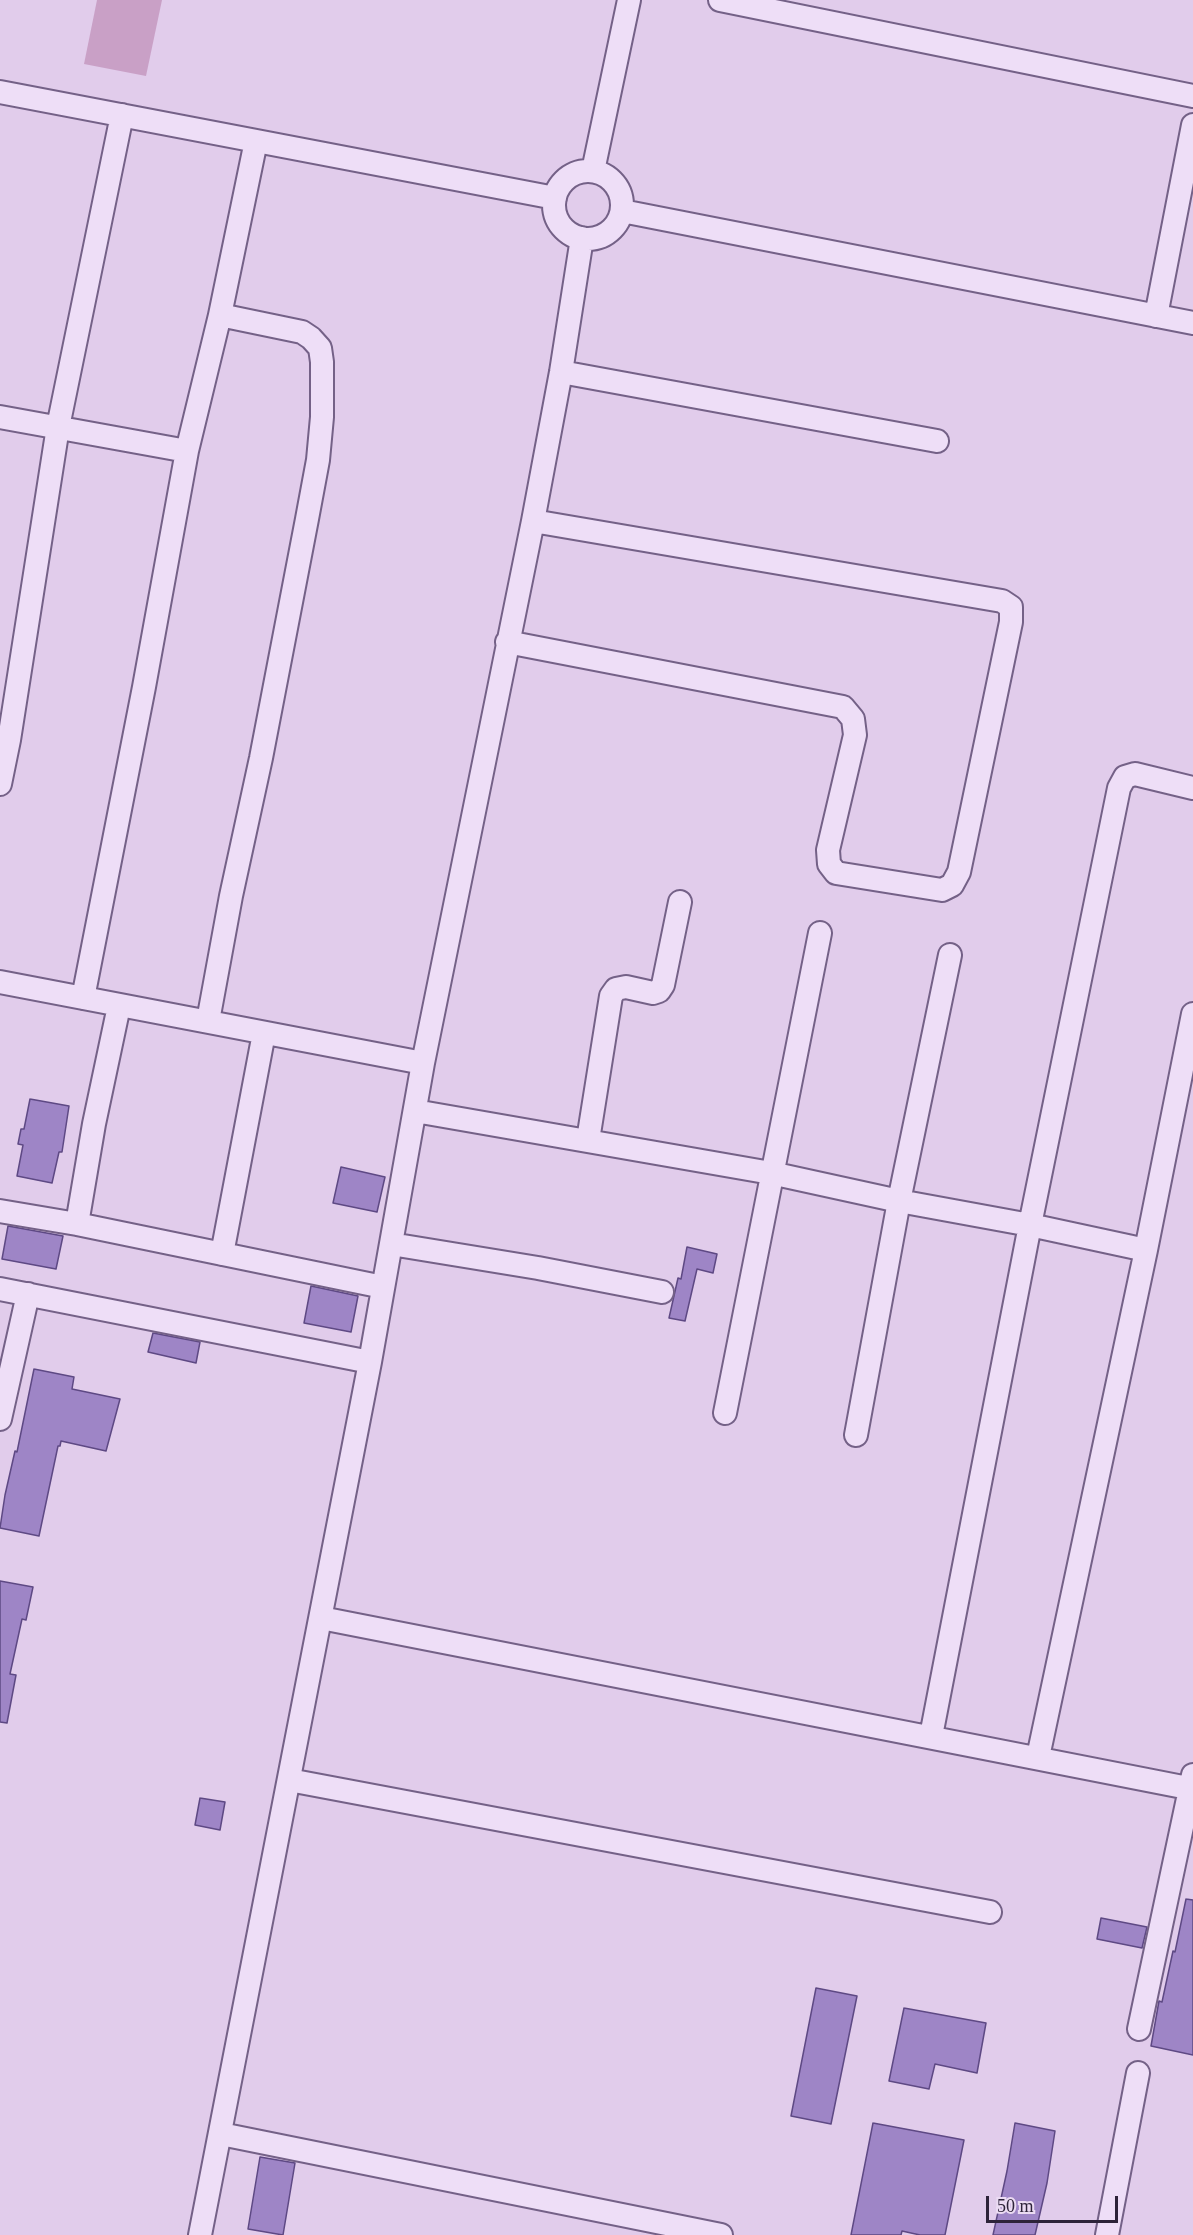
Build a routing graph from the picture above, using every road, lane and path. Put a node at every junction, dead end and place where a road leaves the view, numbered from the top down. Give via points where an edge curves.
1 (629, 0) edge
2 (720, 0) edge
3 (0, 92) edge
4 (1193, 96) edge
5 (122, 115) junction
6 (1193, 125) edge
7 (256, 141) junction
8 (593, 171) junction
9 (555, 198) junction
10 (622, 211) junction
11 (582, 238) junction
12 (220, 315) junction
13 (1156, 316) junction
14 (1193, 323) edge
15 (561, 372) junction
16 (0, 417) edge
17 (58, 427) junction
18 (937, 441) dead end
19 (187, 451) junction
20 (533, 520) junction
21 (507, 642) junction
22 (0, 784) edge
23 (1193, 788) edge
24 (680, 902) dead end
25 (820, 933) dead end
26 (951, 955) dead end
27 (0, 982) edge
28 (83, 999) junction
29 (119, 1006) junction
30 (1193, 1014) edge
31 (208, 1021) junction
32 (264, 1033) junction
33 (423, 1063) junction
34 (416, 1111) junction
35 (588, 1140) junction
36 (771, 1173) junction
37 (899, 1201) junction
38 (0, 1211) edge
39 (77, 1224) junction
40 (1030, 1225) junction
41 (391, 1244) junction
42 (1146, 1250) junction
43 (222, 1254) junction
44 (383, 1287) junction
45 (0, 1289) edge
46 (662, 1292) dead end
47 (28, 1294) junction
48 (370, 1362) junction
49 (725, 1413) dead end
50 (0, 1419) edge
51 (856, 1436) dead end
52 (321, 1618) junction
53 (932, 1736) junction
54 (1038, 1757) junction
55 (290, 1780) junction
56 (1192, 1784) edge
57 (990, 1912) dead end
58 (1139, 2029) dead end
59 (1138, 2073) dead end
60 (221, 2134) junction
61 (200, 2235) edge
62 (721, 2235) edge
63 (1107, 2235) edge

1 - 8 street
2 - 4 street
3 - 5 street
5 - 7 street
5 - 17 street
6 - 13 street
7 - 9 street
7 - 12 street
8 - 9 street via 573,174 558,188
8 - 10 street via 613,181 622,200
9 - 11 street via 554,209 563,228
10 - 11 street via 618,222 603,236
10 - 13 street
11 - 15 street
12 - 19 street
12 - 31 street via 302,332 311,338 320,348 322,362 322,417 305,531
13 - 14 street
15 - 18 street
15 - 20 street
16 - 17 street
17 - 19 street
17 - 22 street
19 - 28 street
20 - 21 street
20 - 21 street via 1002,601 1011,607 959,872 952,885 942,890 836,873 829,864 828,850 855,735 853,719 843,707
21 - 33 street
23 - 40 street via 1135,774 1125,777 1119,788
24 - 35 street via 663,985 653,993 626,987 616,989 611,996
25 - 36 street
26 - 37 street
27 - 28 street
28 - 29 street
29 - 31 street
29 - 39 street
30 - 42 street
31 - 32 street
32 - 33 street
32 - 43 street
33 - 34 street
34 - 35 street
34 - 41 street
35 - 36 street
36 - 37 street
36 - 49 street
37 - 40 street
37 - 51 street
38 - 39 street
39 - 43 street
40 - 42 street
40 - 53 street
41 - 44 street
41 - 46 street
42 - 54 street
43 - 44 street
44 - 48 street
45 - 47 street
47 - 48 street
47 - 50 street
48 - 52 street
52 - 53 street
52 - 55 street
53 - 54 street
54 - 56 street
55 - 57 street
55 - 60 street
56 - 58 street
59 - 63 street
60 - 61 street
60 - 62 street

